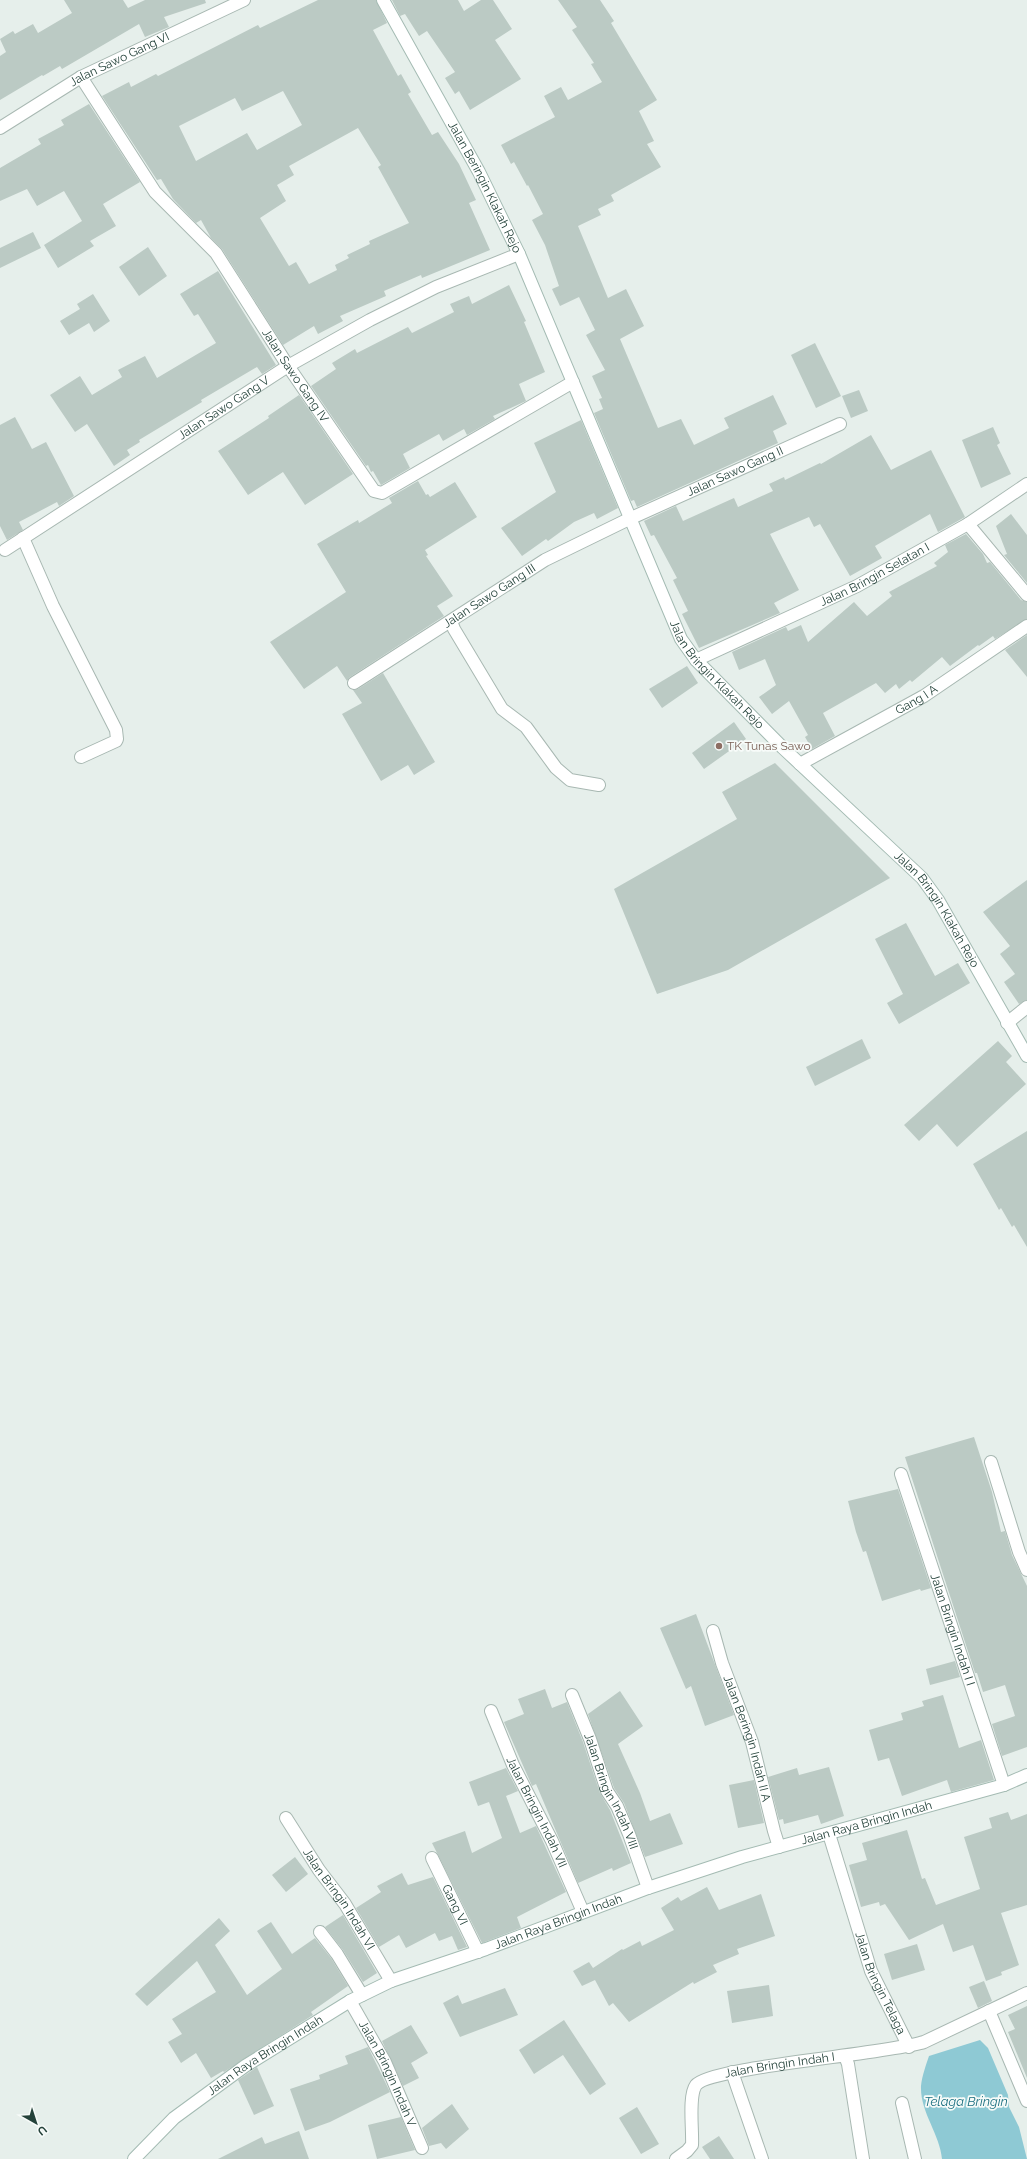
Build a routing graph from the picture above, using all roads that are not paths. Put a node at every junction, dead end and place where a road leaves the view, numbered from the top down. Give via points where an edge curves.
1 (244, 0) edge
2 (383, 0) edge
3 (81, 77) junction
4 (0, 128) edge
5 (519, 254) junction
6 (288, 366) junction
7 (573, 382) junction
8 (840, 424) dead end
9 (1027, 484) edge
10 (629, 519) junction
11 (968, 524) junction
12 (23, 538) junction
13 (6, 550) dead end
14 (1027, 595) edge
15 (452, 621) junction
16 (1027, 626) edge
17 (696, 660) junction
18 (354, 683) dead end
19 (81, 757) dead end
20 (800, 764) junction
21 (599, 785) dead end
22 (1027, 1007) edge
23 (1007, 1023) junction
24 (1027, 1056) edge
25 (991, 1462) dead end
26 (901, 1474) dead end
27 (1027, 1570) edge
28 (713, 1631) dead end
29 (572, 1695) dead end
30 (491, 1711) dead end
31 (1027, 1775) edge
32 (1004, 1785) junction
33 (286, 1818) dead end
34 (828, 1834) junction
35 (779, 1847) junction
36 (432, 1858) dead end
37 (648, 1888) junction
38 (583, 1912) junction
39 (320, 1932) dead end
40 (478, 1952) junction
41 (391, 1981) junction
42 (1027, 1993) edge
43 (362, 1995) junction
44 (350, 2001) junction
45 (989, 2011) junction
46 (909, 2047) junction
47 (845, 2056) junction
48 (732, 2072) junction
49 (1027, 2101) edge
50 (902, 2103) dead end
51 (422, 2148) dead end
52 (134, 2159) edge
53 (676, 2159) edge
54 (762, 2159) edge
55 (863, 2159) edge
56 (915, 2159) edge

1 - 3 street, Jalan Sawo Gang VI
2 - 5 street, Jalan Beringin Klakah Rejo via 479,172
3 - 4 street, Jalan Sawo Gang VI
3 - 6 street, Jalan Sawo Gang IV via 155,192 216,253
5 - 6 street, Jalan Sawo Gang V via 436,287
5 - 7 street, Jalan Beringin Klakah Rejo
6 - 7 street, Jalan Sawo Gang IV via 370,487 378,493
6 - 12 street, Jalan Sawo Gang V
7 - 10 street, Jalan Bringin Klakah Rejo
8 - 10 street, Jalan Sawo Gang II
9 - 11 street, Jalan Bringin Selatan I
10 - 15 street, Jalan Sawo Gang III via 545,560
10 - 17 street, Jalan Bringin Klakah Rejo via 681,639
11 - 14 street
11 - 17 street, Jalan Bringin Selatan I via 857,586
12 - 13 street, Jalan Sawo Gang V
12 - 19 street via 53,606 116,730 116,741
15 - 18 street, Jalan Sawo Gang III
15 - 21 street via 454,629 502,709 526,727 556,768 570,780
16 - 20 street, Gang I A via 924,696
17 - 20 street, Jalan Bringin Klakah Rejo
20 - 23 street, Jalan Bringin Klakah Rejo via 922,878 938,900
22 - 23 street
23 - 24 street, Jalan Bringin Klakah Rejo
25 - 27 street
26 - 32 street, Jalan Bringin Indah I I
28 - 35 street, Jalan Beringin Indah II A via 722,1663 752,1742
29 - 37 street, Jalan Bringin Indah VIII via 607,1791 617,1806 629,1834
30 - 38 street, Jalan Bringin Indah VII via 513,1765 552,1842
31 - 32 street, Jalan Raya Bringin Indah
32 - 34 street, Jalan Raya Bringin Indah
33 - 41 street, Jalan Bringin Indah VI via 306,1852 369,1942
34 - 35 street, Jalan Raya Bringin Indah
34 - 46 street, Jalan Bringin Telaga via 871,1972
35 - 37 street, Jalan Raya Bringin Indah
36 - 40 street, Gang VI
37 - 38 street, Jalan Raya Bringin Indah
38 - 40 street, Jalan Raya Bringin Indah
39 - 43 street
40 - 41 street, Jalan Raya Bringin Indah
41 - 43 street, Jalan Raya Bringin Indah
42 - 45 street, Jalan Bringin Telaga
43 - 44 street, Jalan Raya Bringin Indah
44 - 51 street, Jalan Bringin Indah V via 385,2062
44 - 52 street, Jalan Raya Bringin Indah via 245,2066 174,2118
45 - 46 street, Jalan Bringin Telaga
45 - 49 street
46 - 47 street
47 - 48 street, Jalan Bringin Indah I
47 - 55 street, Jalan Bringin Indah I
48 - 53 street, Jalan Bringin Indah I via 701,2080 696,2084 692,2091 692,2145
48 - 54 street
50 - 56 street

